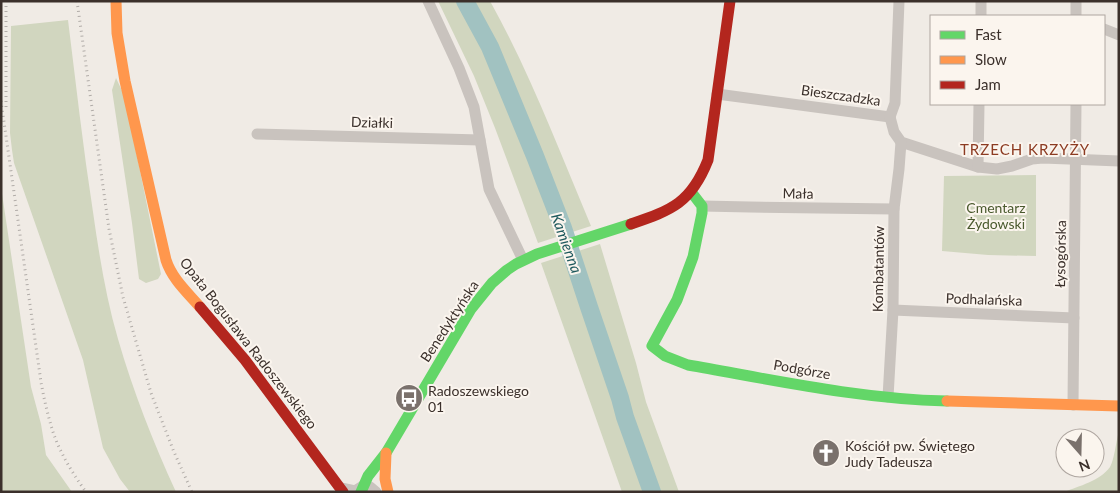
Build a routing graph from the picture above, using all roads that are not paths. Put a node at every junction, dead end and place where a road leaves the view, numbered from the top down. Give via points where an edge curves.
1 (116, 1) edge
2 (428, 1) edge
3 (730, 1) edge
4 (899, 1) edge
5 (981, 1) edge
6 (1076, 1) edge
7 (981, 15) edge
8 (1076, 15) edge
9 (1105, 29) edge
10 (1119, 36) edge
11 (716, 94) junction
12 (979, 105) edge
13 (1076, 105) edge
14 (890, 117) junction
15 (260, 134) dead end
16 (480, 140) junction
17 (901, 142) junction
18 (1076, 159) junction
19 (1119, 161) edge
20 (978, 168) junction
21 (692, 192) junction
22 (702, 206) junction
23 (894, 209) junction
24 (523, 260) junction
25 (893, 310) junction
26 (1074, 318) junction
27 (888, 397) junction
28 (1073, 405) junction
29 (1119, 406) edge
30 (386, 453) junction
31 (362, 489) edge
32 (342, 490) edge
33 (376, 492) edge
34 (388, 492) edge

1 - 32 street, Opata Bogusława Radoszewskiego via 117,33 125,81 169,269 245,360
2 - 16 street via 474,107
3 - 11 street, Benedyktyńska
4 - 14 street via 895,103
5 - 7 street
6 - 8 street
9 - 10 street
11 - 14 street, Bieszczadzka
11 - 21 street, Benedyktyńska via 708,160
12 - 20 street
13 - 18 street, Łysogórska
14 - 17 street, Bieszczadzka
15 - 16 street, Działki
16 - 24 street via 489,189
17 - 20 street
17 - 23 street, Kombatantów
18 - 19 street
18 - 20 street via 1032,159 1012,166
18 - 26 street, Łysogórska
21 - 22 street
21 - 24 street, Benedyktyńska via 660,214
22 - 23 street, Mała
22 - 27 street, Podgórze via 693,257 677,300 652,346 664,356 688,365
23 - 25 street, Kombatantów
24 - 30 street, Benedyktyńska via 502,273 485,290
25 - 26 street, Podhalańska
25 - 27 street, Kombatantów
26 - 28 street, Łysogórska
27 - 28 street, Podgórze
28 - 29 street, Podgórze
30 - 31 street, Benedyktyńska
30 - 34 street, Benedyktyńska
31 - 32 street, Opata Bogusława Radoszewskiego
31 - 33 street, Opata Bogusława Radoszewskiego via 370,488

